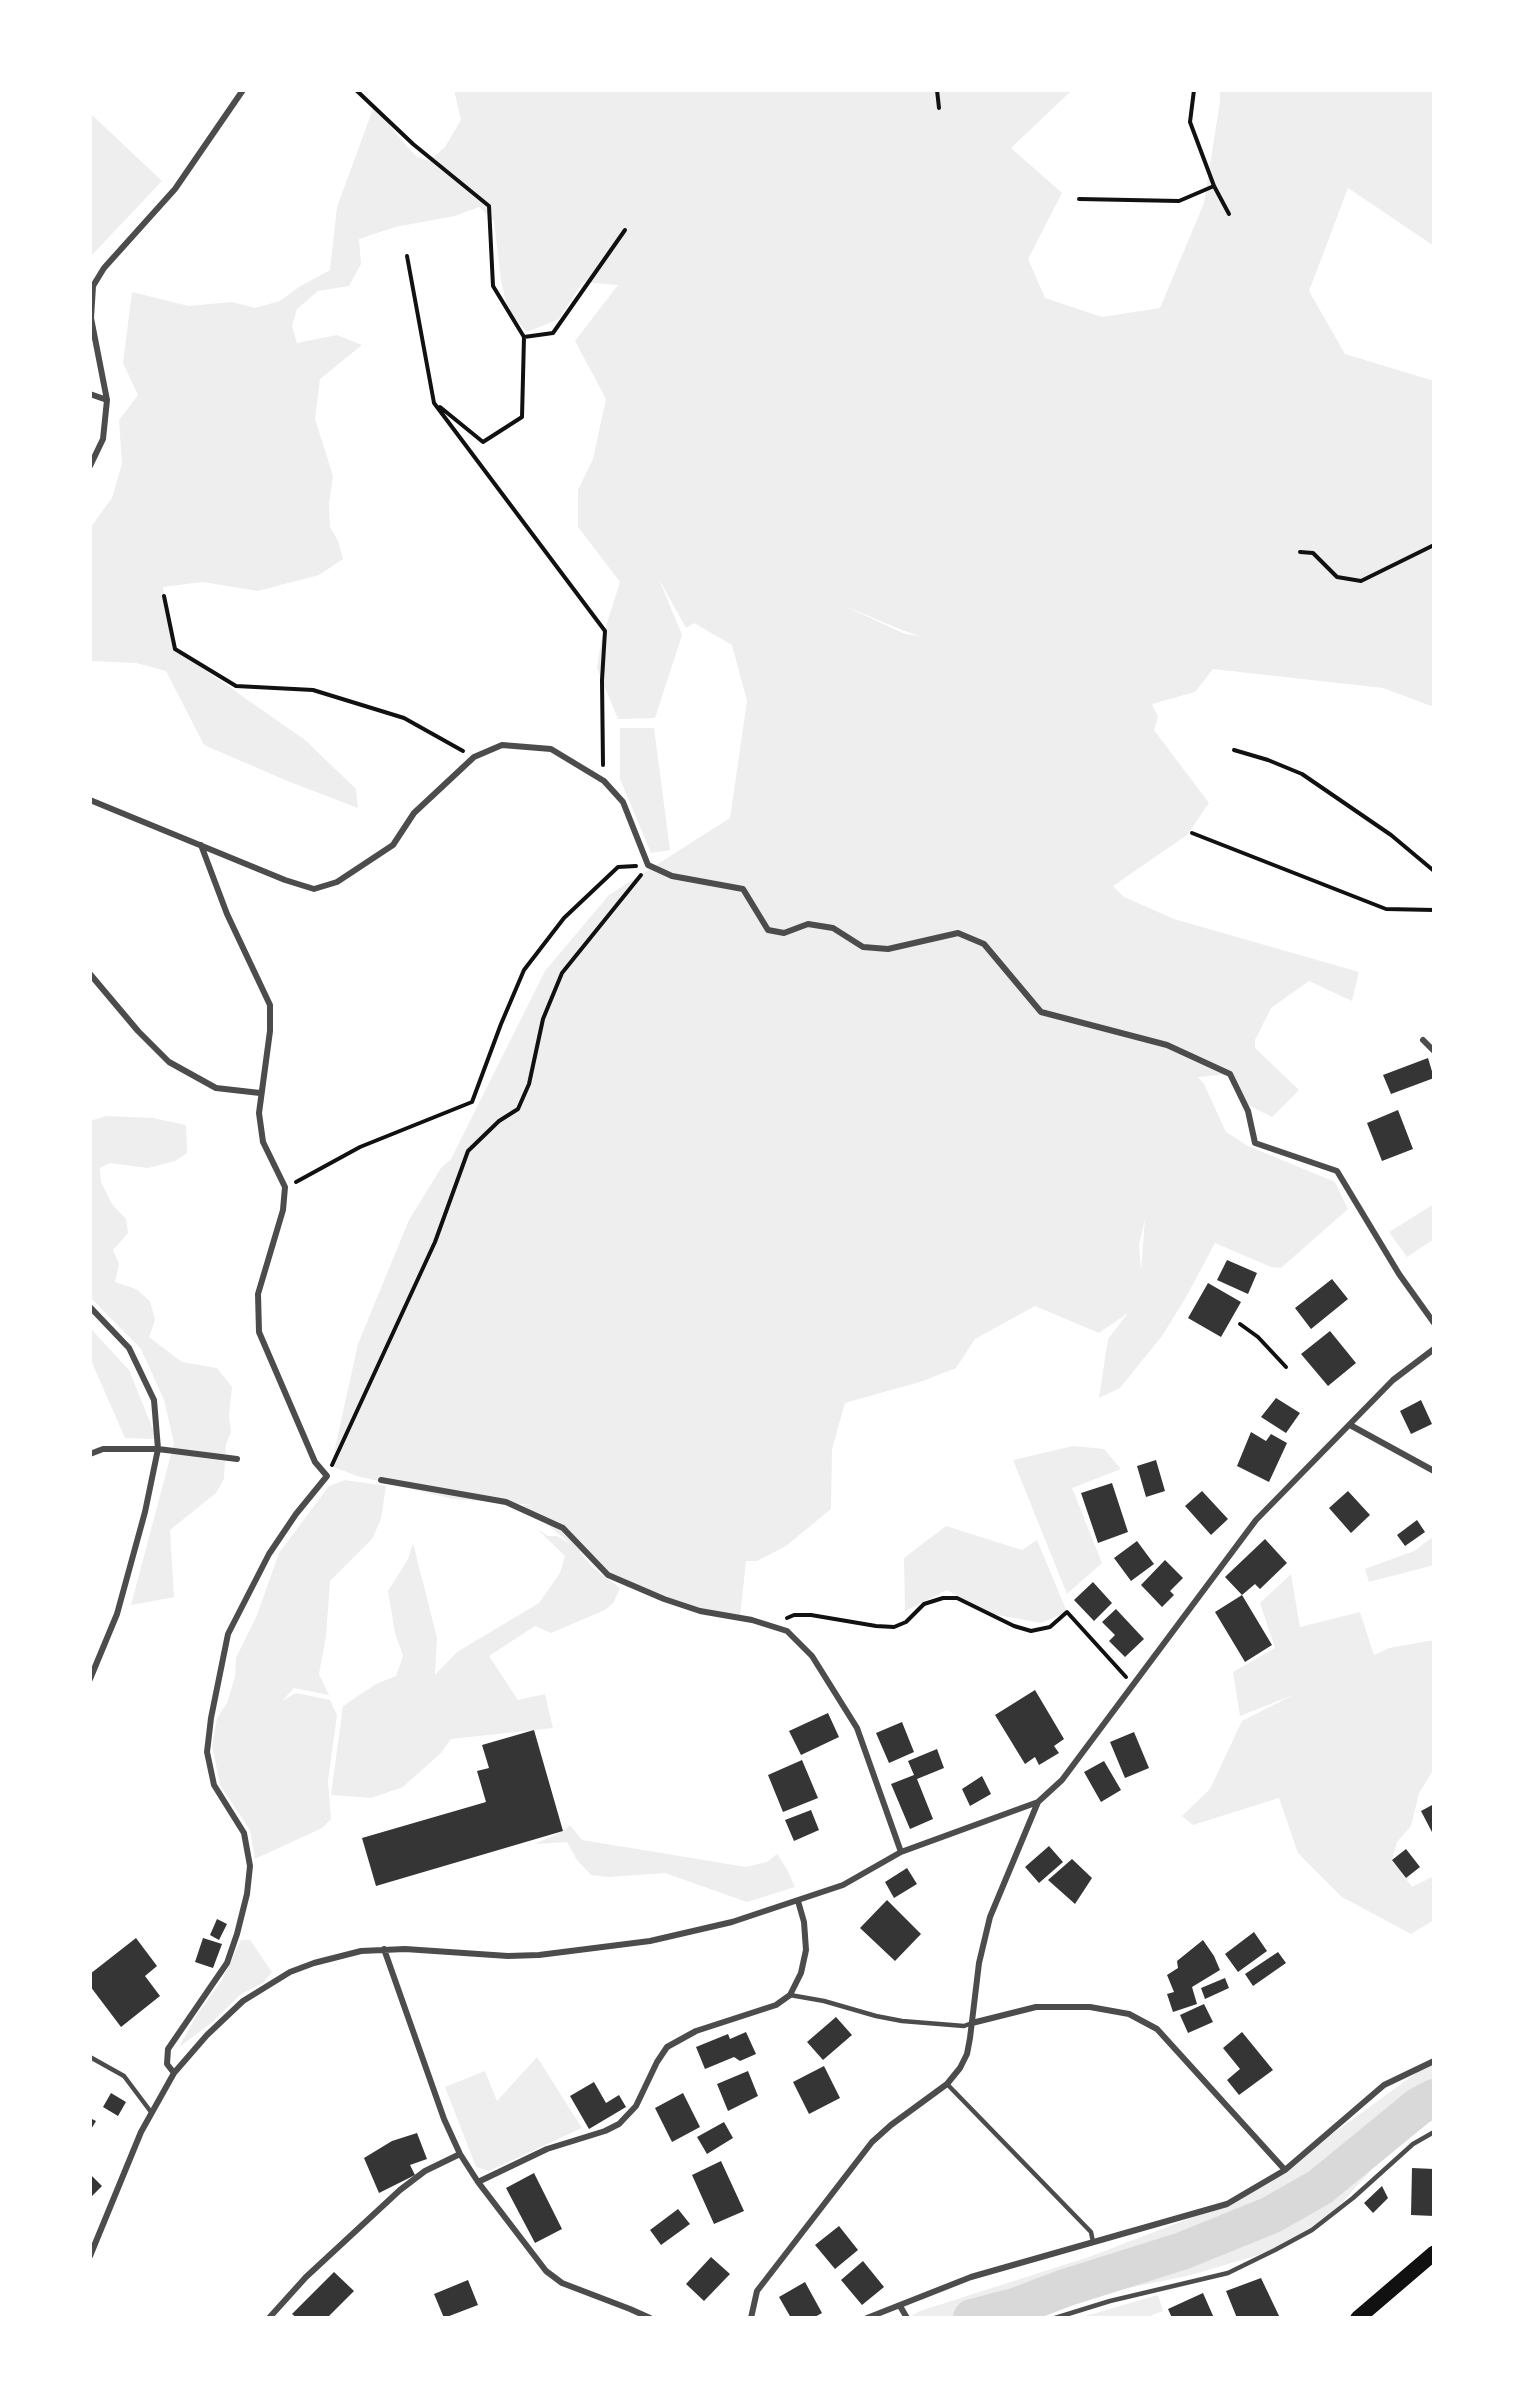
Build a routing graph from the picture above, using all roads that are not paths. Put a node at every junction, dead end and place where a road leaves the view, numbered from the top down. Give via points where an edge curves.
1 (243, 90) edge
2 (91, 285) edge
3 (90, 394) edge
4 (107, 400) junction
5 (90, 466) edge
6 (90, 800) edge
7 (201, 845) junction
8 (90, 974) edge
9 (1423, 1040) dead end
10 (1434, 1051) edge
11 (260, 1093) junction
12 (90, 1307) edge
13 (1434, 1323) edge
14 (1434, 1349) edge
15 (1350, 1425) junction
16 (158, 1449) junction
17 (90, 1454) edge
18 (237, 1458) dead end
19 (1434, 1471) edge
20 (381, 1480) dead end
21 (90, 1679) edge
22 (1038, 1802) junction
23 (901, 1852) junction
24 (798, 1902) junction
25 (384, 1949) junction
26 (790, 1995) junction
27 (972, 2023) junction
28 (90, 2057) edge
29 (1434, 2061) edge
30 (174, 2073) junction
31 (947, 2084) junction
32 (151, 2112) junction
33 (1434, 2132) edge
34 (460, 2154) junction
35 (1285, 2170) junction
36 (478, 2182) junction
37 (1093, 2242) junction
38 (1434, 2253) edge
39 (90, 2256) edge
40 (902, 2308) junction
41 (269, 2318) edge
42 (650, 2318) edge
43 (751, 2318) edge
44 (867, 2318) edge
45 (907, 2318) edge
46 (1055, 2318) edge
47 (1358, 2318) edge

1 - 2 street via 175,189
2 - 4 street via 91,318
3 - 4 street
4 - 5 street via 103,439
6 - 7 street
7 - 11 street via 227,914 270,1005
7 - 13 street via 314,889 337,882 393,844 414,813 474,756 502,745 551,749 603,781 623,802 648,865 672,876 743,889 768,930 784,933 808,924 833,928 863,947 888,949 958,933 984,944 1041,1012 1167,1045 1230,1074 1248,1111 1255,1143 1338,1171 1399,1274
8 - 11 street via 169,1062 216,1088
9 - 10 street
11 - 30 street via 263,1142 285,1187 284,1210 258,1294 259,1332 315,1462 327,1476 269,1554 228,1634 207,1752 214,1785 244,1833 250,1866 247,1894 227,1963 168,2049 167,2064
12 - 16 street via 129,1348 154,1400
14 - 15 street via 1393,1380
15 - 19 street
15 - 22 street via 1256,1520 1062,1780
16 - 17 street via 103,1449
16 - 18 street
16 - 21 street via 117,1614
20 - 23 street via 506,1503 563,1528 608,1575 700,1611 787,1631 812,1656 856,1728
22 - 23 street
22 - 27 street via 987,1929
23 - 24 street via 843,1886
24 - 25 street via 650,1941 539,1955
24 - 26 street via 806,1950
25 - 30 street via 314,1963 267,1985 207,2034
25 - 34 street
26 - 27 lane via 902,2021 964,2026
26 - 36 street via 777,2005 696,2031 667,2048 636,2106 619,2124 547,2149
27 - 31 street via 967,2054
27 - 35 street via 1036,2007 1090,2007 1129,2014 1158,2029
28 - 32 lane via 124,2076
29 - 35 street via 1384,2085
30 - 32 street
31 - 37 lane via 1091,2232
31 - 43 street via 891,2125 860,2157 757,2291
32 - 39 street
33 - 46 lane via 1413,2144 1312,2230 1275,2250 1228,2273
34 - 36 street
34 - 41 street via 425,2171 400,2190 306,2277
35 - 37 street via 1227,2204
36 - 42 street via 546,2271 562,2283
37 - 40 street via 971,2277
38 - 47 main road
40 - 44 street
40 - 45 street

